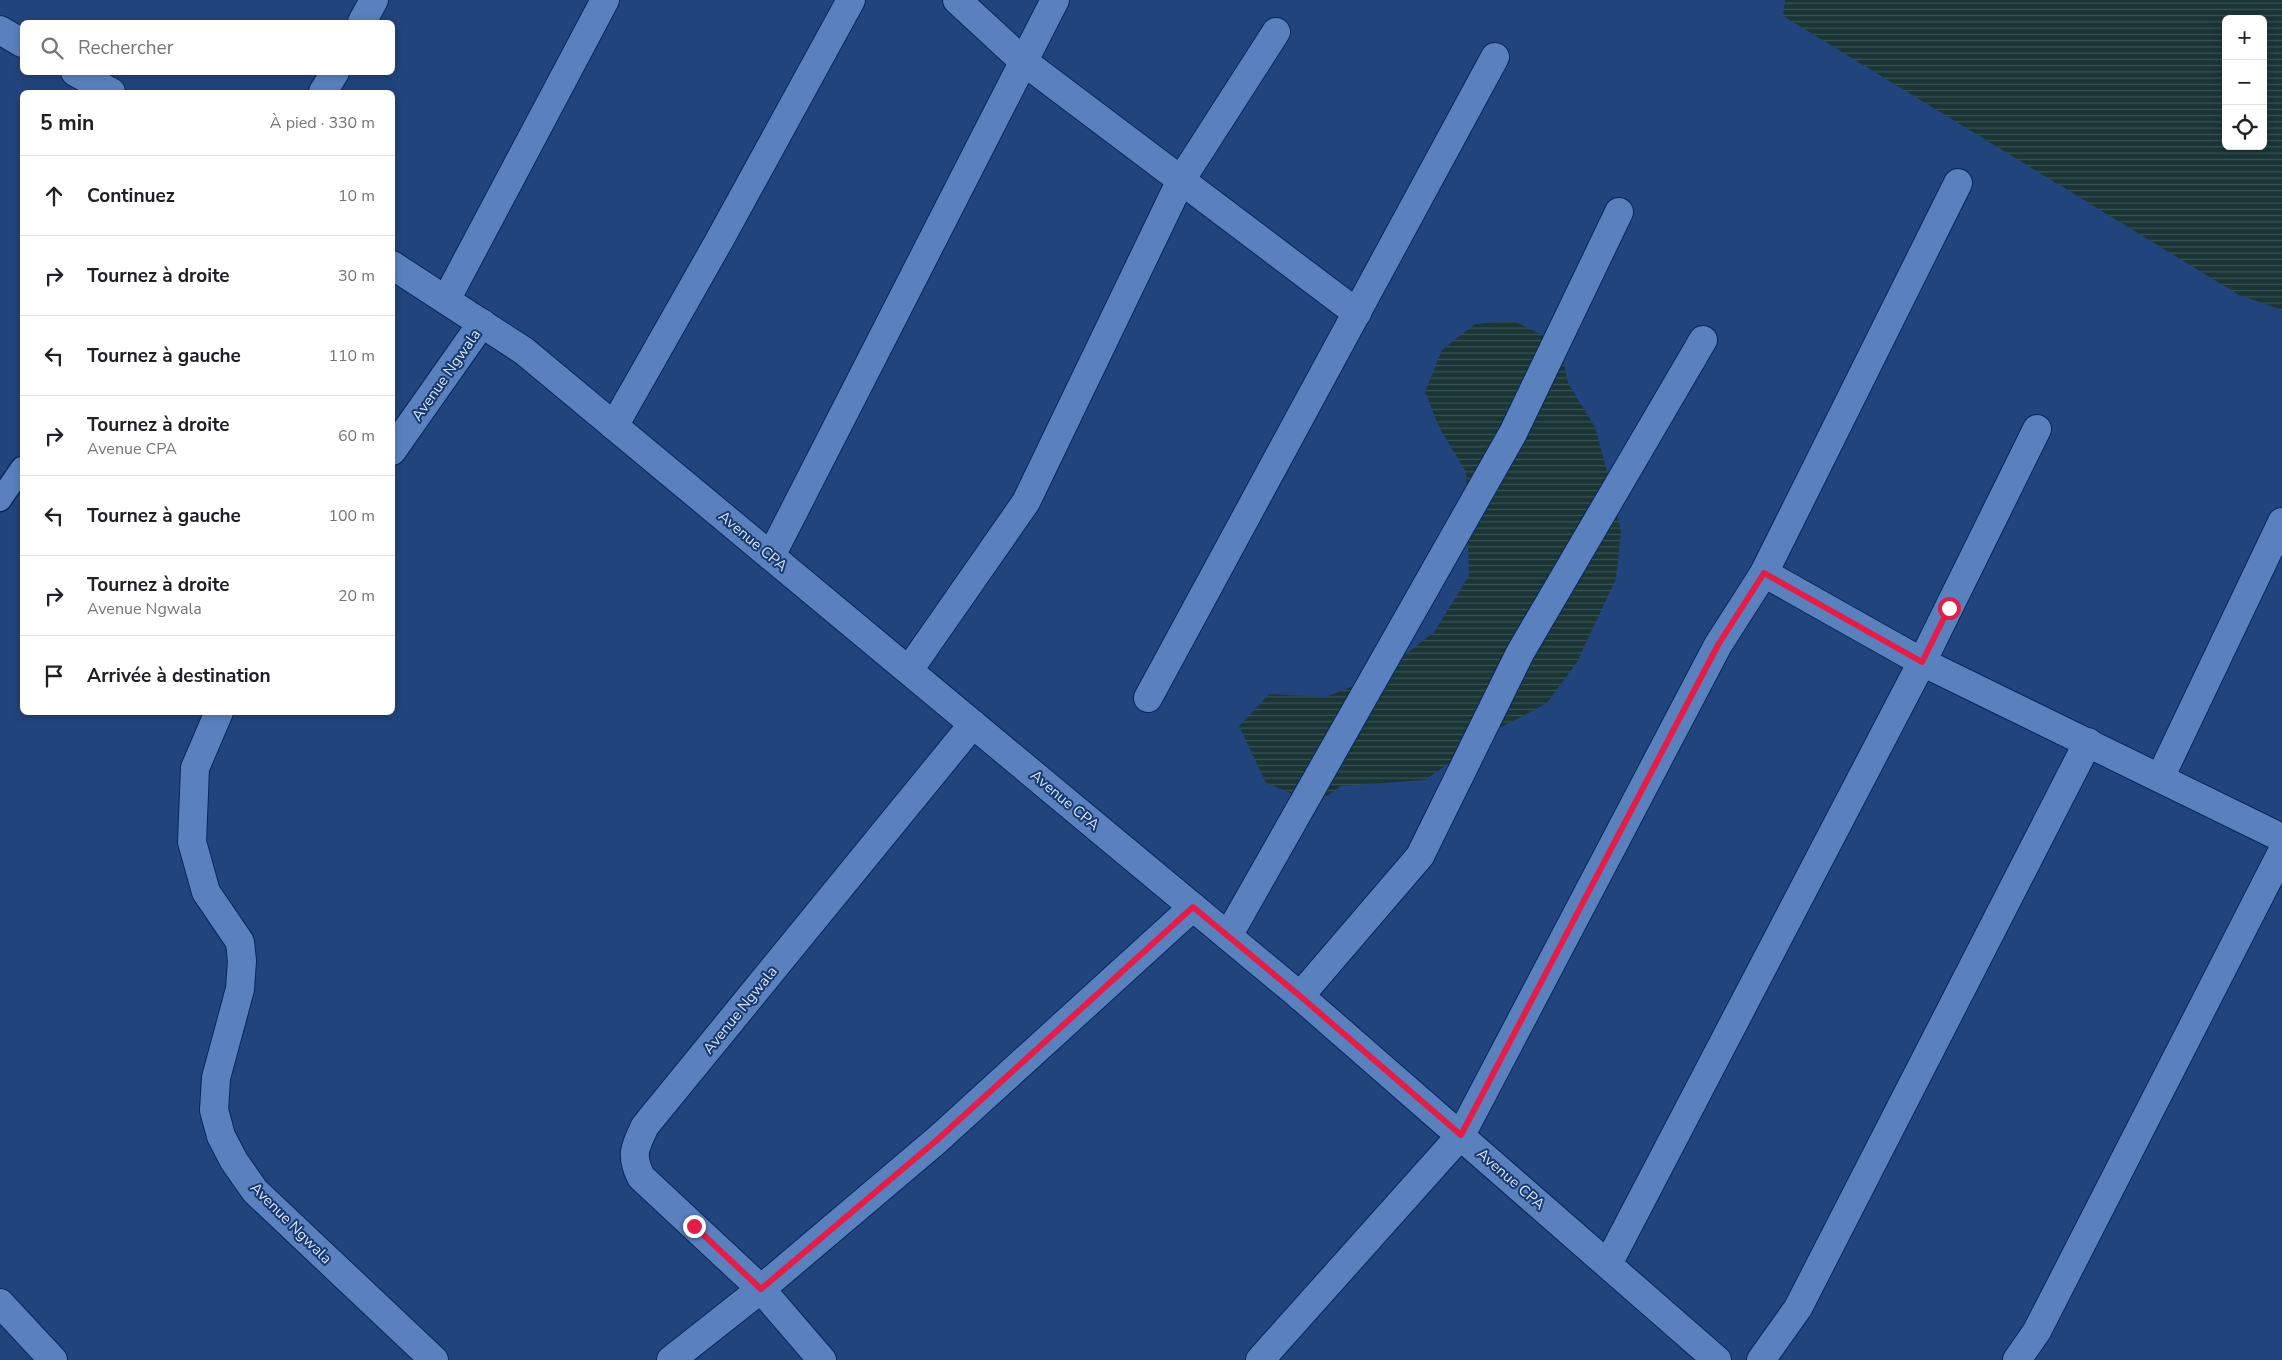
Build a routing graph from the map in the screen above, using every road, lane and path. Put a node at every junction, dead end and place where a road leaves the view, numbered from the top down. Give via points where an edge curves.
1 (374, 0) edge
2 (605, 0) edge
3 (851, 0) edge
4 (958, 0) edge
5 (1055, 0) edge
6 (363, 20) edge
7 (0, 30) edge
8 (1276, 32) dead end
9 (20, 42) edge
10 (1496, 57) dead end
11 (1023, 61) junction
12 (80, 75) edge
13 (333, 75) edge
14 (107, 90) edge
15 (324, 90) edge
16 (1181, 180) junction
17 (1958, 184) dead end
18 (1620, 212) dead end
19 (395, 267) edge
20 (446, 300) junction
21 (1357, 313) junction
22 (482, 323) junction
23 (1703, 340) dead end
24 (614, 426) junction
25 (2037, 428) dead end
26 (395, 447) edge
27 (20, 471) edge
28 (0, 500) edge
29 (2282, 522) edge
30 (771, 556) junction
31 (1764, 573) junction
32 (1922, 662) junction
33 (909, 670) junction
34 (1148, 698) dead end
35 (218, 715) edge
36 (973, 724) junction
37 (2088, 742) junction
38 (2160, 778) junction
39 (2282, 838) edge
40 (2282, 852) edge
41 (1193, 907) junction
42 (1228, 936) junction
43 (1300, 996) junction
44 (1461, 1135) junction
45 (1608, 1264) junction
46 (761, 1289) junction
47 (0, 1303) edge
48 (53, 1360) edge
49 (434, 1360) edge
50 (671, 1360) edge
51 (822, 1360) edge
52 (1260, 1360) edge
53 (1717, 1360) edge
54 (1761, 1360) edge
55 (2017, 1360) edge

1 - 6 street
2 - 20 street
3 - 24 street
4 - 11 street
5 - 11 street
7 - 9 street
8 - 16 street
10 - 21 street
11 - 16 street
11 - 30 street
12 - 14 street
13 - 15 street
16 - 21 street
16 - 33 street via 1026,502
17 - 31 street
18 - 42 street via 1513,433
19 - 20 street, Avenue CPA
20 - 22 street, Avenue CPA
21 - 34 street
22 - 24 street, Avenue CPA via 524,351
22 - 26 street, Avenue Ngwala
23 - 43 street via 1520,653 1420,856
24 - 30 street, Avenue CPA
25 - 32 street
27 - 28 lane
29 - 38 street
30 - 33 street, Avenue CPA
31 - 32 street
31 - 44 street via 1718,645
32 - 37 street
32 - 45 street
33 - 36 street, Avenue CPA
35 - 49 street, Avenue Ngwala via 195,768 192,842 206,892 240,942 242,961 240,989 216,1078 214,1110 221,1136 254,1191
36 - 41 street, Avenue CPA
36 - 46 street, Avenue Ngwala via 645,1126 635,1145 634,1162 641,1176
37 - 38 street
37 - 54 street via 1798,1308
38 - 39 street
40 - 55 street via 2037,1331
41 - 42 street, Avenue CPA
41 - 46 street via 937,1140
42 - 43 street, Avenue CPA
43 - 44 street, Avenue CPA
44 - 45 street, Avenue CPA
44 - 52 street
45 - 53 street, Avenue CPA
46 - 50 street
46 - 51 street, Avenue Ngwala
47 - 48 street

